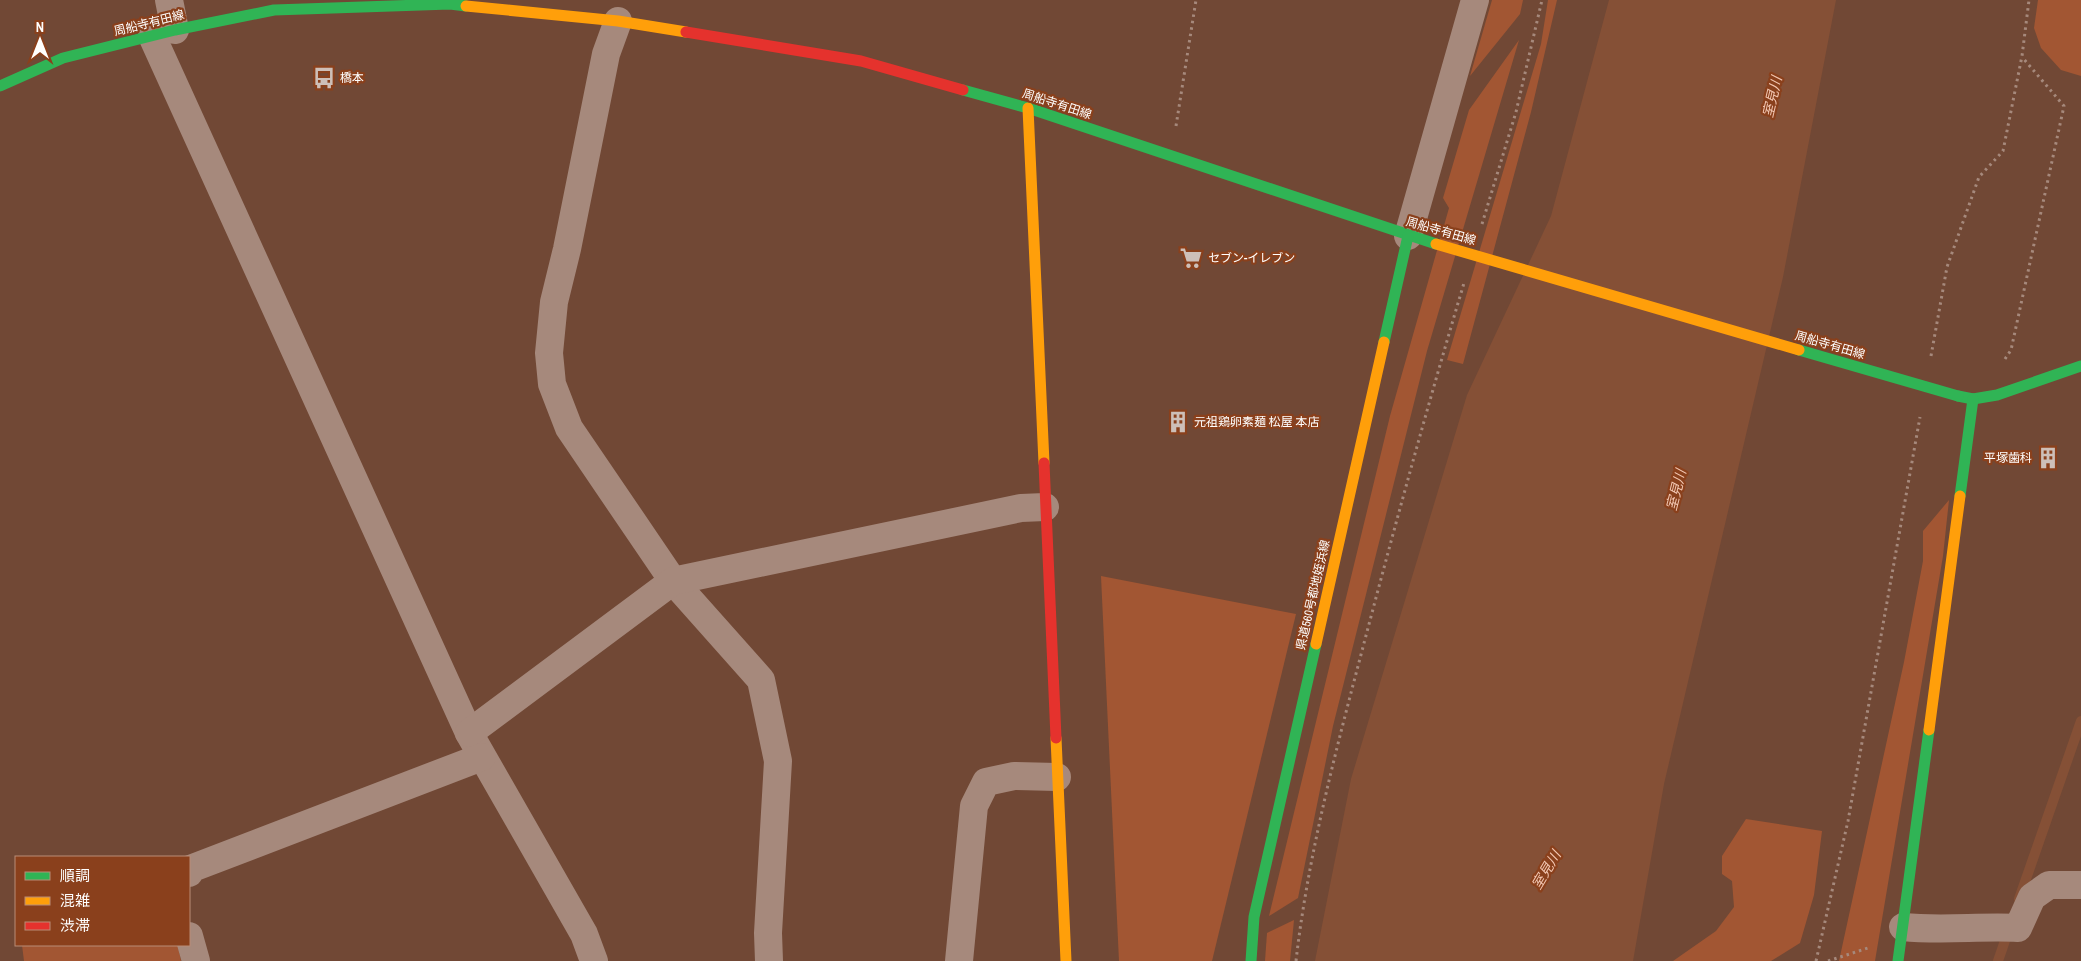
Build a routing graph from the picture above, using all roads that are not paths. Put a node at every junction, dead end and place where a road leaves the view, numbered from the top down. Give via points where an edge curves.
1 (169, 0) edge
2 (1475, 0) edge
3 (619, 14) junction
4 (164, 33) junction
5 (0, 86) edge
6 (1028, 108) junction
7 (1408, 236) junction
8 (2081, 366) edge
9 (1974, 399) junction
10 (1045, 507) junction
11 (673, 581) junction
12 (468, 734) junction
13 (482, 757) junction
14 (1057, 777) junction
15 (190, 868) edge
16 (2081, 886) edge
17 (1902, 935) junction
18 (190, 940) edge
19 (196, 961) edge
20 (594, 961) edge
21 (769, 961) edge
22 (959, 961) edge
23 (1066, 961) edge
24 (1251, 961) edge
25 (1898, 961) edge

1 - 4 street
2 - 7 street
3 - 4 street, 周船寺有田線 via 450,4 274,10
3 - 6 street, 周船寺有田線 via 861,61
3 - 11 street via 606,54 554,302 550,360 552,384 569,428
4 - 5 street, 周船寺有田線 via 62,58
4 - 12 street
6 - 7 street, 周船寺有田線
6 - 10 street
7 - 9 street, 周船寺有田線, bridge
7 - 24 street, 県道560号都地姪浜線 via 1254,917
8 - 9 street, 周船寺有田線 via 1997,395
9 - 17 street
10 - 11 street via 1021,508
10 - 14 street
11 - 12 street
11 - 21 street via 762,680 778,761
12 - 13 street
13 - 15 street
13 - 20 street via 584,934
14 - 22 street via 1014,776 986,782 974,806
14 - 23 street
16 - 17 street via 2050,885 2032,897 2007,928 1927,929
17 - 25 street
18 - 19 street

